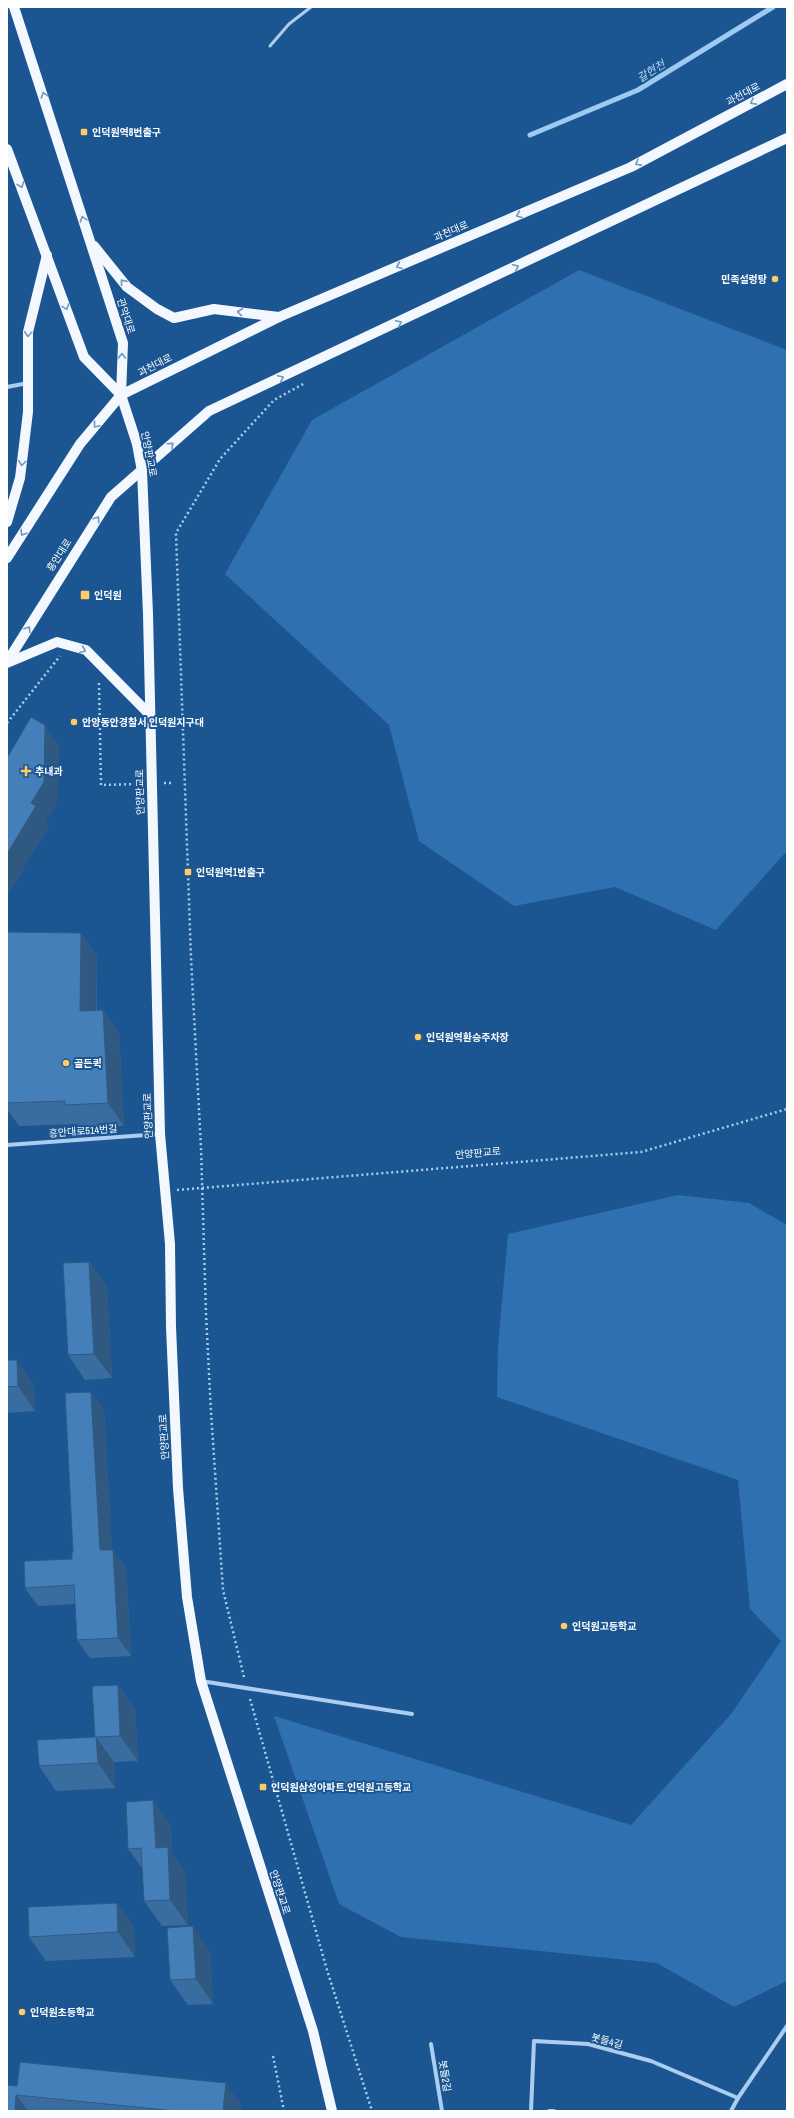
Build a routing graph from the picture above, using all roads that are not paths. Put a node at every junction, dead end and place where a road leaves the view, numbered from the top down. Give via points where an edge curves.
1 (14, 7) edge
2 (311, 7) edge
3 (270, 46) dead end
4 (787, 84) edge
5 (787, 138) edge
6 (7, 148) edge
7 (90, 240) junction
8 (47, 255) junction
9 (279, 317) junction
10 (28, 384) junction
11 (7, 387) edge
12 (121, 395) junction
13 (142, 471) junction
14 (7, 522) edge
15 (7, 558) edge
16 (7, 662) edge
17 (150, 715) junction
18 (160, 1134) junction
19 (7, 1145) edge
20 (201, 1681) junction
21 (412, 1714) dead end
22 (787, 2026) edge
23 (431, 2044) dead end
24 (738, 2098) junction
25 (332, 2111) edge
26 (442, 2111) edge
27 (531, 2111) edge
28 (549, 2111) edge
29 (554, 2111) edge
30 (731, 2111) edge

7 -> 1 main road, 관악대로
2 - 3 lane via 289,24
4 -> 9 main road, 과천대로 via 631,167
13 -> 5 main road via 209,411
6 -> 8 main road
9 -> 7 main road via 214,309 174,318 127,287
12 -> 7 main road, 관악대로 via 123,344
8 -> 10 main road via 28,332
8 -> 12 main road via 84,357
9 - 12 main road, 과천대로
10 - 11 street
10 -> 14 main road via 28,412 20,478
12 - 13 main road, 안양판교로 via 137,444
12 -> 15 main road via 80,444
16 -> 13 main road, 흥안대로 via 111,497
13 - 17 main road, 안양판교로
16 -> 17 main road via 57,642 86,650
17 - 18 main road, 안양판교로
18 - 19 street, 흥안대로514번길
18 - 20 main road, 안양판교로 via 170,1244 178,1488 187,1597
20 - 21 street
20 - 25 main road, 안양판교로 via 313,2030
22 - 24 street
23 - 26 street, 봇들2길
24 - 27 street, 봇들4길 via 651,2061 595,2046 534,2041
24 - 30 street
28 - 29 street

